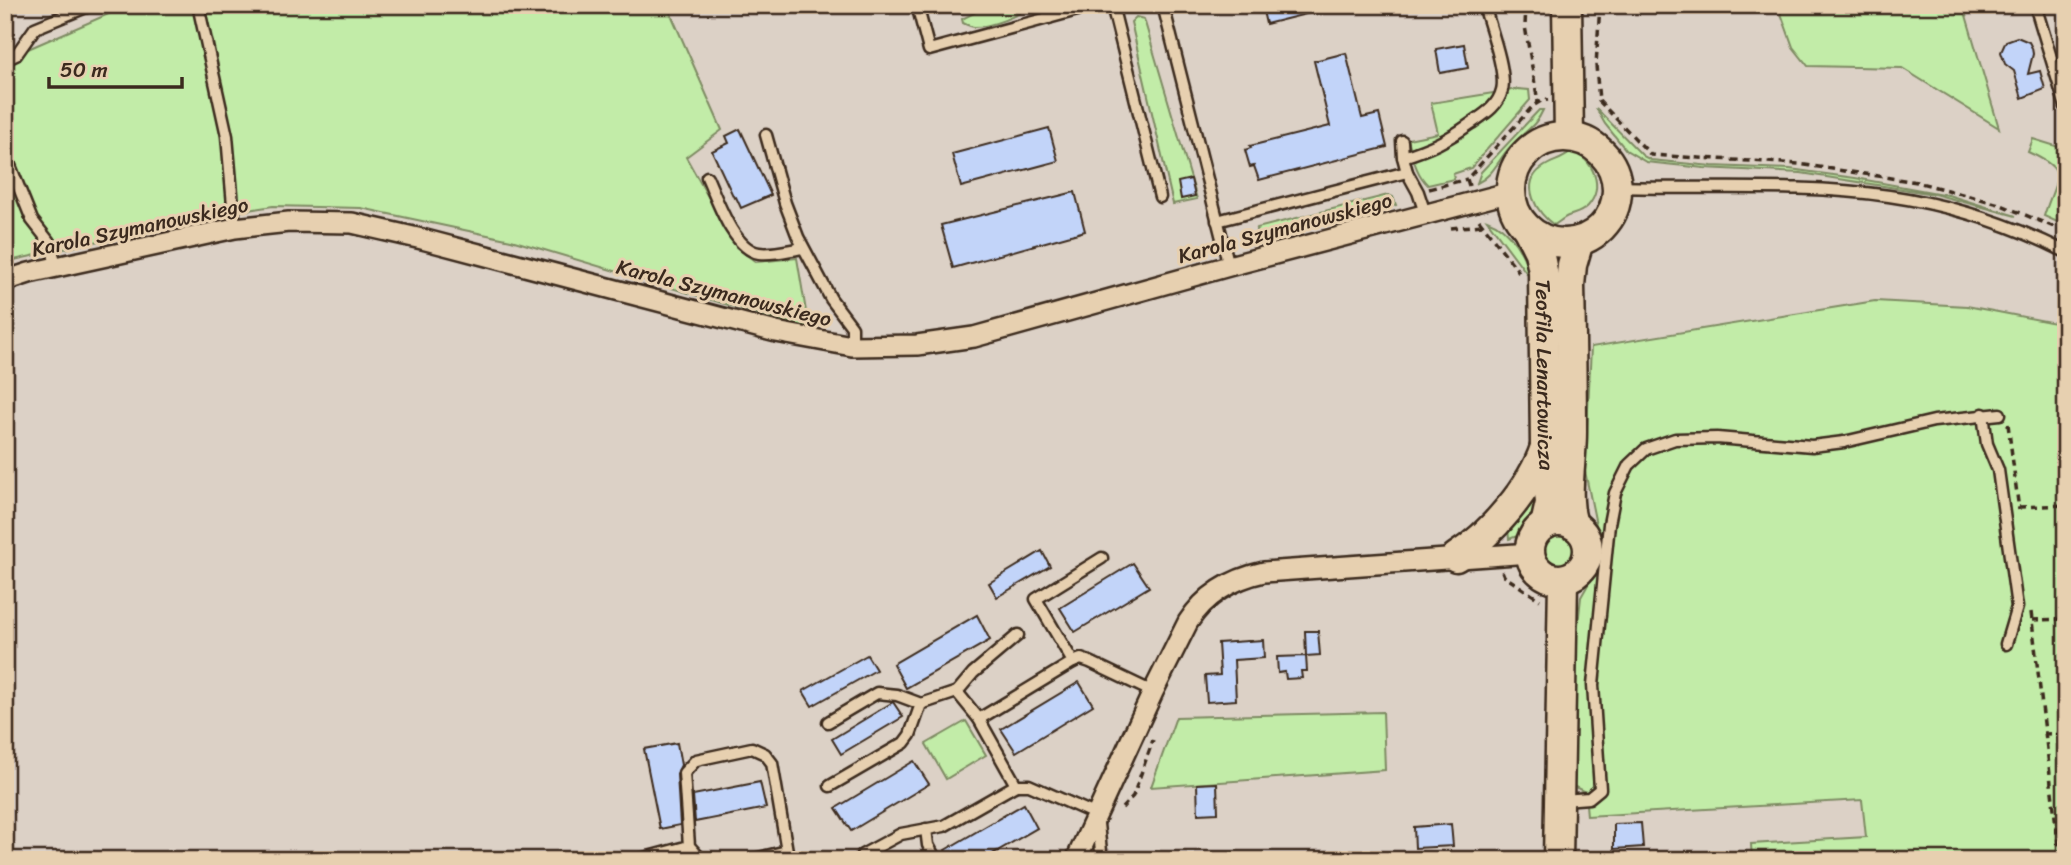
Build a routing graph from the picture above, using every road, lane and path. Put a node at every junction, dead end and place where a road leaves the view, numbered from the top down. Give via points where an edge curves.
1 (91, 5) edge
2 (198, 5) edge
3 (917, 5) edge
4 (1046, 5) edge
5 (1096, 5) edge
6 (1112, 5) edge
7 (1163, 5) edge
8 (1484, 5) edge
9 (1526, 5) edge
10 (1567, 5) edge
11 (1600, 5) edge
12 (2035, 5) edge
13 (1049, 18) junction
14 (5, 60) edge
15 (1545, 100) dead end
16 (1538, 102) junction
17 (2066, 107) edge
18 (766, 135) dead end
19 (1569, 137) junction
20 (1402, 141) dead end
21 (5, 153) edge
22 (1403, 157) junction
23 (1407, 172) junction
24 (707, 177) dead end
25 (1467, 178) junction
26 (1469, 186) dead end
27 (1617, 187) junction
28 (1418, 191) junction
29 (1511, 192) junction
30 (1160, 197) dead end
31 (1425, 213) junction
32 (1478, 216) dead end
33 (1217, 221) junction
34 (235, 228) junction
35 (1527, 228) junction
36 (2066, 232) edge
37 (1579, 241) junction
38 (803, 248) junction
39 (2066, 252) edge
40 (1229, 266) junction
41 (57, 268) junction
42 (1524, 279) dead end
43 (5, 281) edge
44 (852, 346) junction
45 (1983, 414) junction
46 (2000, 414) joint
47 (1545, 447) junction
48 (2066, 505) edge
49 (2019, 507) junction
50 (2020, 520) dead end
51 (1545, 524) junction
52 (1573, 525) junction
53 (1530, 552) junction
54 (1102, 558) dead end
55 (1455, 558) junction
56 (1502, 568) dead end
57 (1563, 580) junction
58 (1542, 607) dead end
59 (2030, 607) dead end
60 (2066, 619) edge
61 (2032, 620) junction
62 (1018, 635) dead end
63 (2006, 644) dead end
64 (1073, 662) junction
65 (957, 692) junction
66 (1153, 692) junction
67 (921, 704) junction
68 (979, 719) junction
69 (828, 722) dead end
70 (1157, 730) dead end
71 (2066, 733) edge
72 (2045, 734) junction
73 (1016, 785) junction
74 (830, 786) dead end
75 (1559, 801) junction
76 (1107, 816) junction
77 (926, 829) junction
78 (689, 846) junction
79 (2059, 850) junction
80 (2066, 850) edge
81 (637, 860) edge
82 (702, 860) edge
83 (750, 860) edge
84 (860, 860) edge
85 (936, 860) edge
86 (1076, 860) edge
87 (1102, 860) edge
88 (1558, 860) edge
89 (2060, 860) edge

1 - 14 lane via 35,28 16,55
2 - 34 lane via 227,136
3 - 13 lane via 929,50
4 - 13 lane
5 - 13 lane
6 - 30 lane
7 - 33 lane
8 - 22 lane via 1503,89 1483,118 1437,146
9 - 16 path
10 - 19 street
11 - 36 path via 1596,101 1651,155 1799,164 1917,182 1999,204
12 - 17 lane
15 - 16 path
16 - 25 path
18 - 38 lane
19 - 27 street via 1598,149 1612,167
19 - 29 street via 1547,139 1528,151 1515,169
20 - 22 lane
21 - 41 lane via 33,220 50,243
22 - 23 lane
23 - 28 lane
23 - 33 lane
24 - 38 lane via 738,240 757,253
25 - 26 path
25 - 28 path
27 - 37 street via 1607,221
27 - 39 lane via 1891,196 1969,213
28 - 31 lane
29 - 31 street, Karola Szymanowskiego
29 - 35 street
31 - 40 street, Karola Szymanowskiego
32 - 42 path
33 - 40 lane
34 - 41 street, Karola Szymanowskiego
34 - 44 street, Karola Szymanowskiego via 289,222 352,223 776,332
35 - 37 street via 1557,243
35 - 47 street, Teofila Lenartowicza via 1542,271
37 - 52 street, Teofila Lenartowicza via 1570,274 1569,508
38 - 44 lane via 852,327
40 - 44 street, Karola Szymanowskiego via 974,337 917,345
41 - 43 street, Karola Szymanowskiego
45 - 46 lane
45 - 63 lane via 1987,444 1998,470 2017,607
45 - 75 lane via 1812,446 1717,438 1675,439 1646,449 1629,465 1615,493 1609,524 1593,685 1600,789 1590,799
46 - 49 path via 2007,412
47 - 51 street, Teofila Lenartowicza via 1549,503
47 - 55 street via 1528,484 1482,537
48 - 49 path
49 - 50 path
51 - 52 street
51 - 53 street via 1531,540
52 - 57 street via 1587,542 1587,558 1578,573
53 - 55 street
53 - 57 street via 1534,566 1544,575
54 - 64 lane via 1036,600
55 - 66 street via 1289,569 1232,582 1195,611
56 - 58 path via 1504,576 1537,597
57 - 75 street
59 - 61 path
60 - 61 path
61 - 72 path
62 - 65 lane
64 - 66 lane via 1090,662
64 - 68 lane
65 - 67 lane
65 - 68 lane
66 - 76 street
67 - 69 lane via 877,693
67 - 74 lane via 904,743
68 - 73 lane
70 - 76 path via 1133,796
71 - 72 path
72 - 79 path
73 - 76 lane via 1029,785
73 - 77 lane via 944,826
75 - 88 street
76 - 86 street
76 - 87 lane
77 - 84 lane via 901,834
77 - 85 lane
78 - 81 lane
78 - 82 lane
78 - 83 lane via 684,773 696,760 752,748 772,763 787,851
79 - 80 path
79 - 89 path

